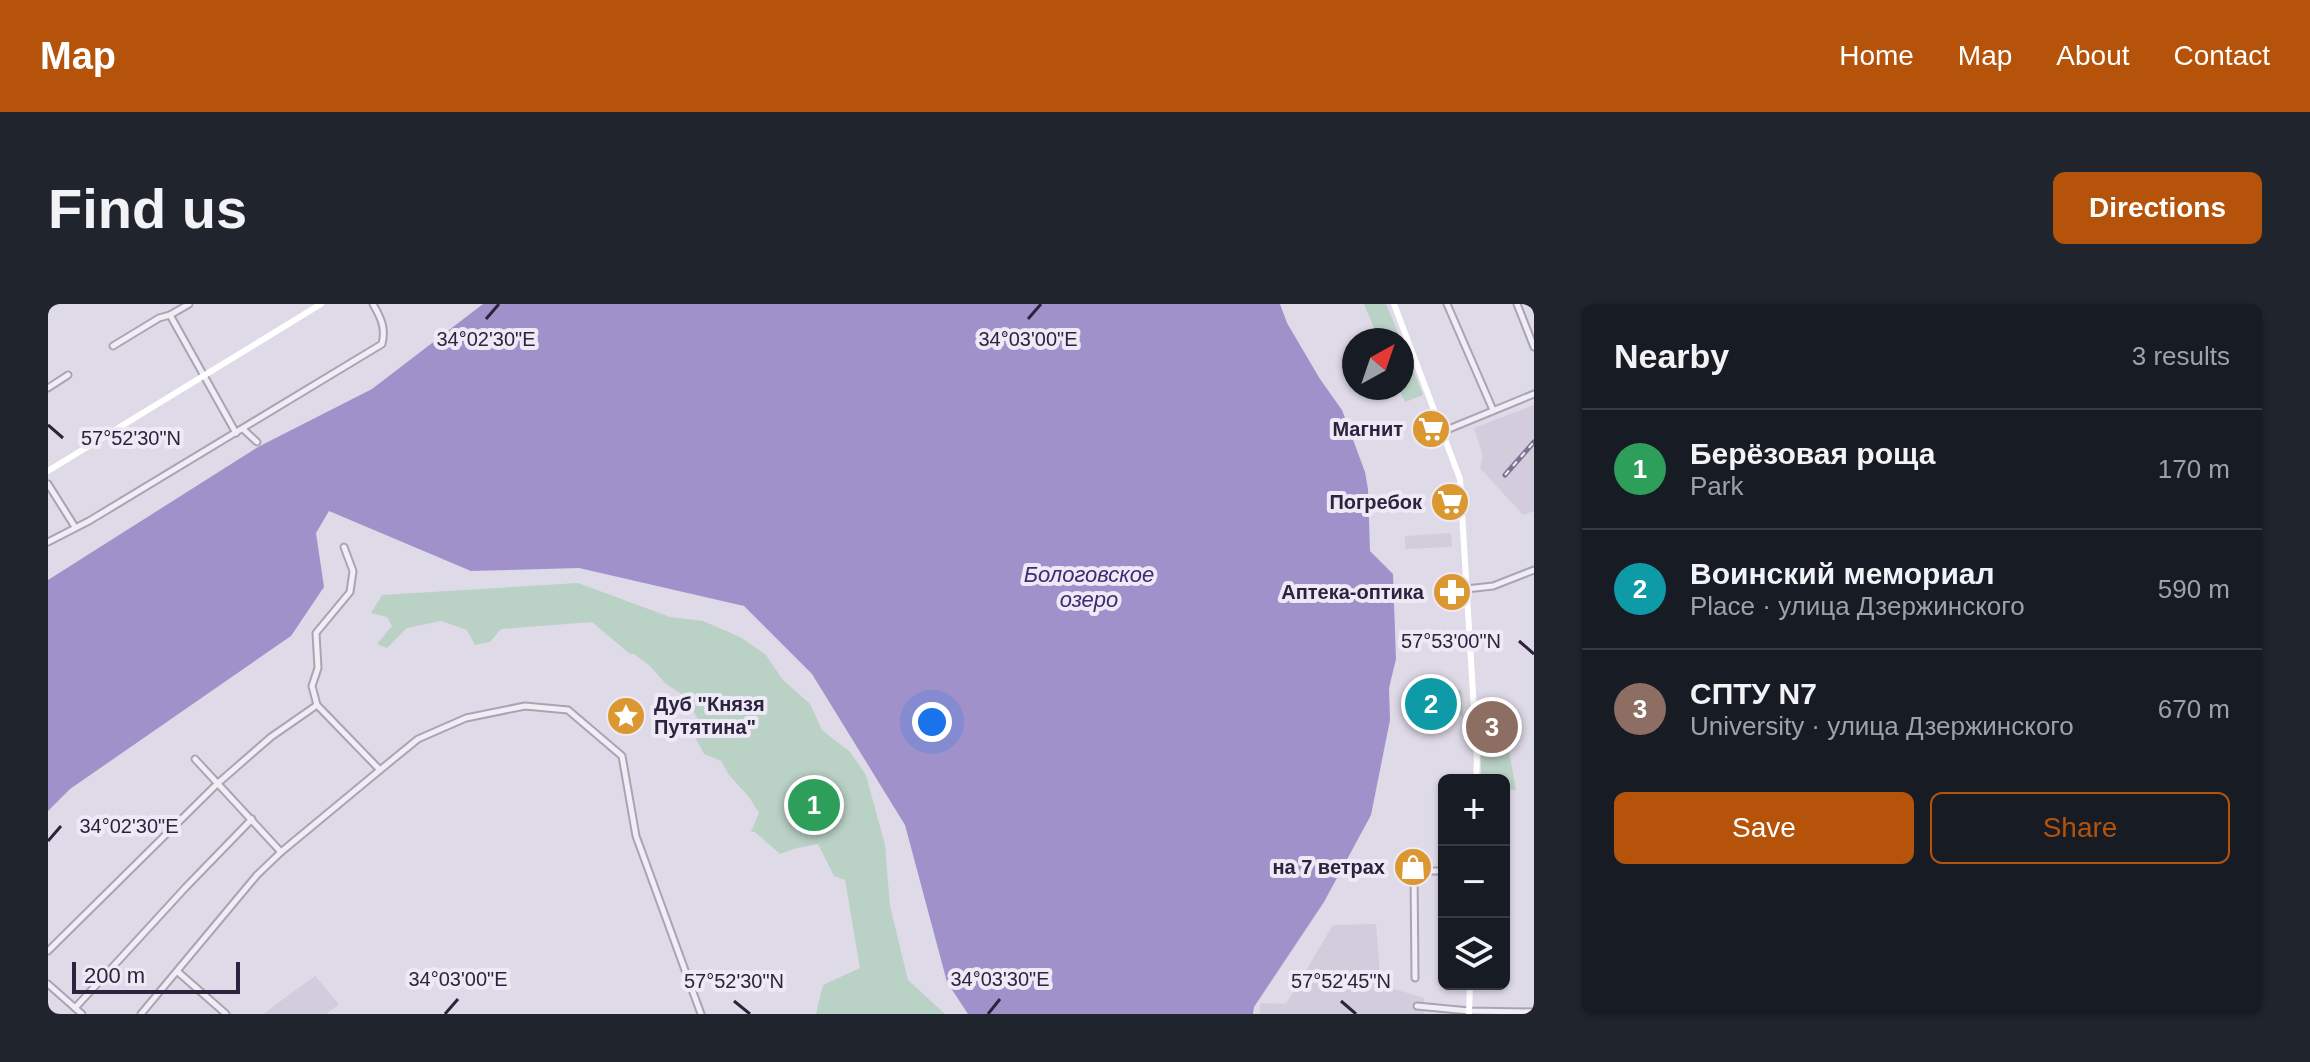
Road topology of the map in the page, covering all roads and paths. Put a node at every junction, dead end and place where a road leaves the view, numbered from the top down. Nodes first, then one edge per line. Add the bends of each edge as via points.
1 (189, 304) edge
2 (321, 304) edge
3 (373, 304) edge
4 (1394, 304) edge
5 (1447, 304) edge
6 (1517, 304) edge
7 (170, 315) junction
8 (113, 346) dead end
9 (1534, 347) edge
10 (68, 375) dead end
11 (205, 376) junction
12 (48, 388) edge
13 (1534, 394) edge
14 (1493, 410) junction
15 (240, 431) junction
16 (1444, 431) junction
17 (257, 442) dead end
18 (48, 471) edge
19 (48, 484) edge
20 (75, 527) junction
21 (48, 542) edge
22 (344, 547) dead end
23 (1534, 570) edge
24 (1466, 589) junction
25 (317, 705) junction
26 (195, 759) dead end
27 (380, 770) junction
28 (1476, 774) edge
29 (217, 784) junction
30 (252, 819) junction
31 (281, 852) junction
32 (1438, 871) edge
33 (48, 951) edge
34 (178, 972) junction
35 (1415, 978) dead end
36 (48, 984) edge
37 (1470, 990) edge
38 (1417, 1006) dead end
39 (75, 1008) junction
40 (1534, 1012) edge
41 (1469, 1013) edge
42 (1526, 1013) edge
43 (82, 1014) edge
44 (141, 1014) edge
45 (226, 1014) edge
46 (701, 1014) edge

1 - 7 street
2 - 11 main road
3 - 15 street via 385,333 382,344
4 - 16 main road
5 - 14 street
6 - 9 street
7 - 8 street
7 - 11 street
10 - 12 street
11 - 15 street
11 - 18 main road
13 - 14 street
14 - 16 street
15 - 17 street
15 - 20 street
16 - 24 main road via 1460,479
19 - 20 street
20 - 21 street
22 - 25 street via 353,571 350,592 316,633 318,668 312,686
23 - 24 street via 1493,586
24 - 28 main road
25 - 27 street
25 - 29 street
26 - 29 street
27 - 31 street
27 - 46 street via 418,739 466,718 525,706 568,710 622,756 636,836
29 - 30 street
29 - 33 street
30 - 31 street
30 - 39 street
31 - 34 street
32 - 35 street via 1414,871
34 - 44 street
34 - 45 street
36 - 39 street
37 - 41 main road
38 - 41 street
39 - 43 street
40 - 42 street
41 - 42 street

